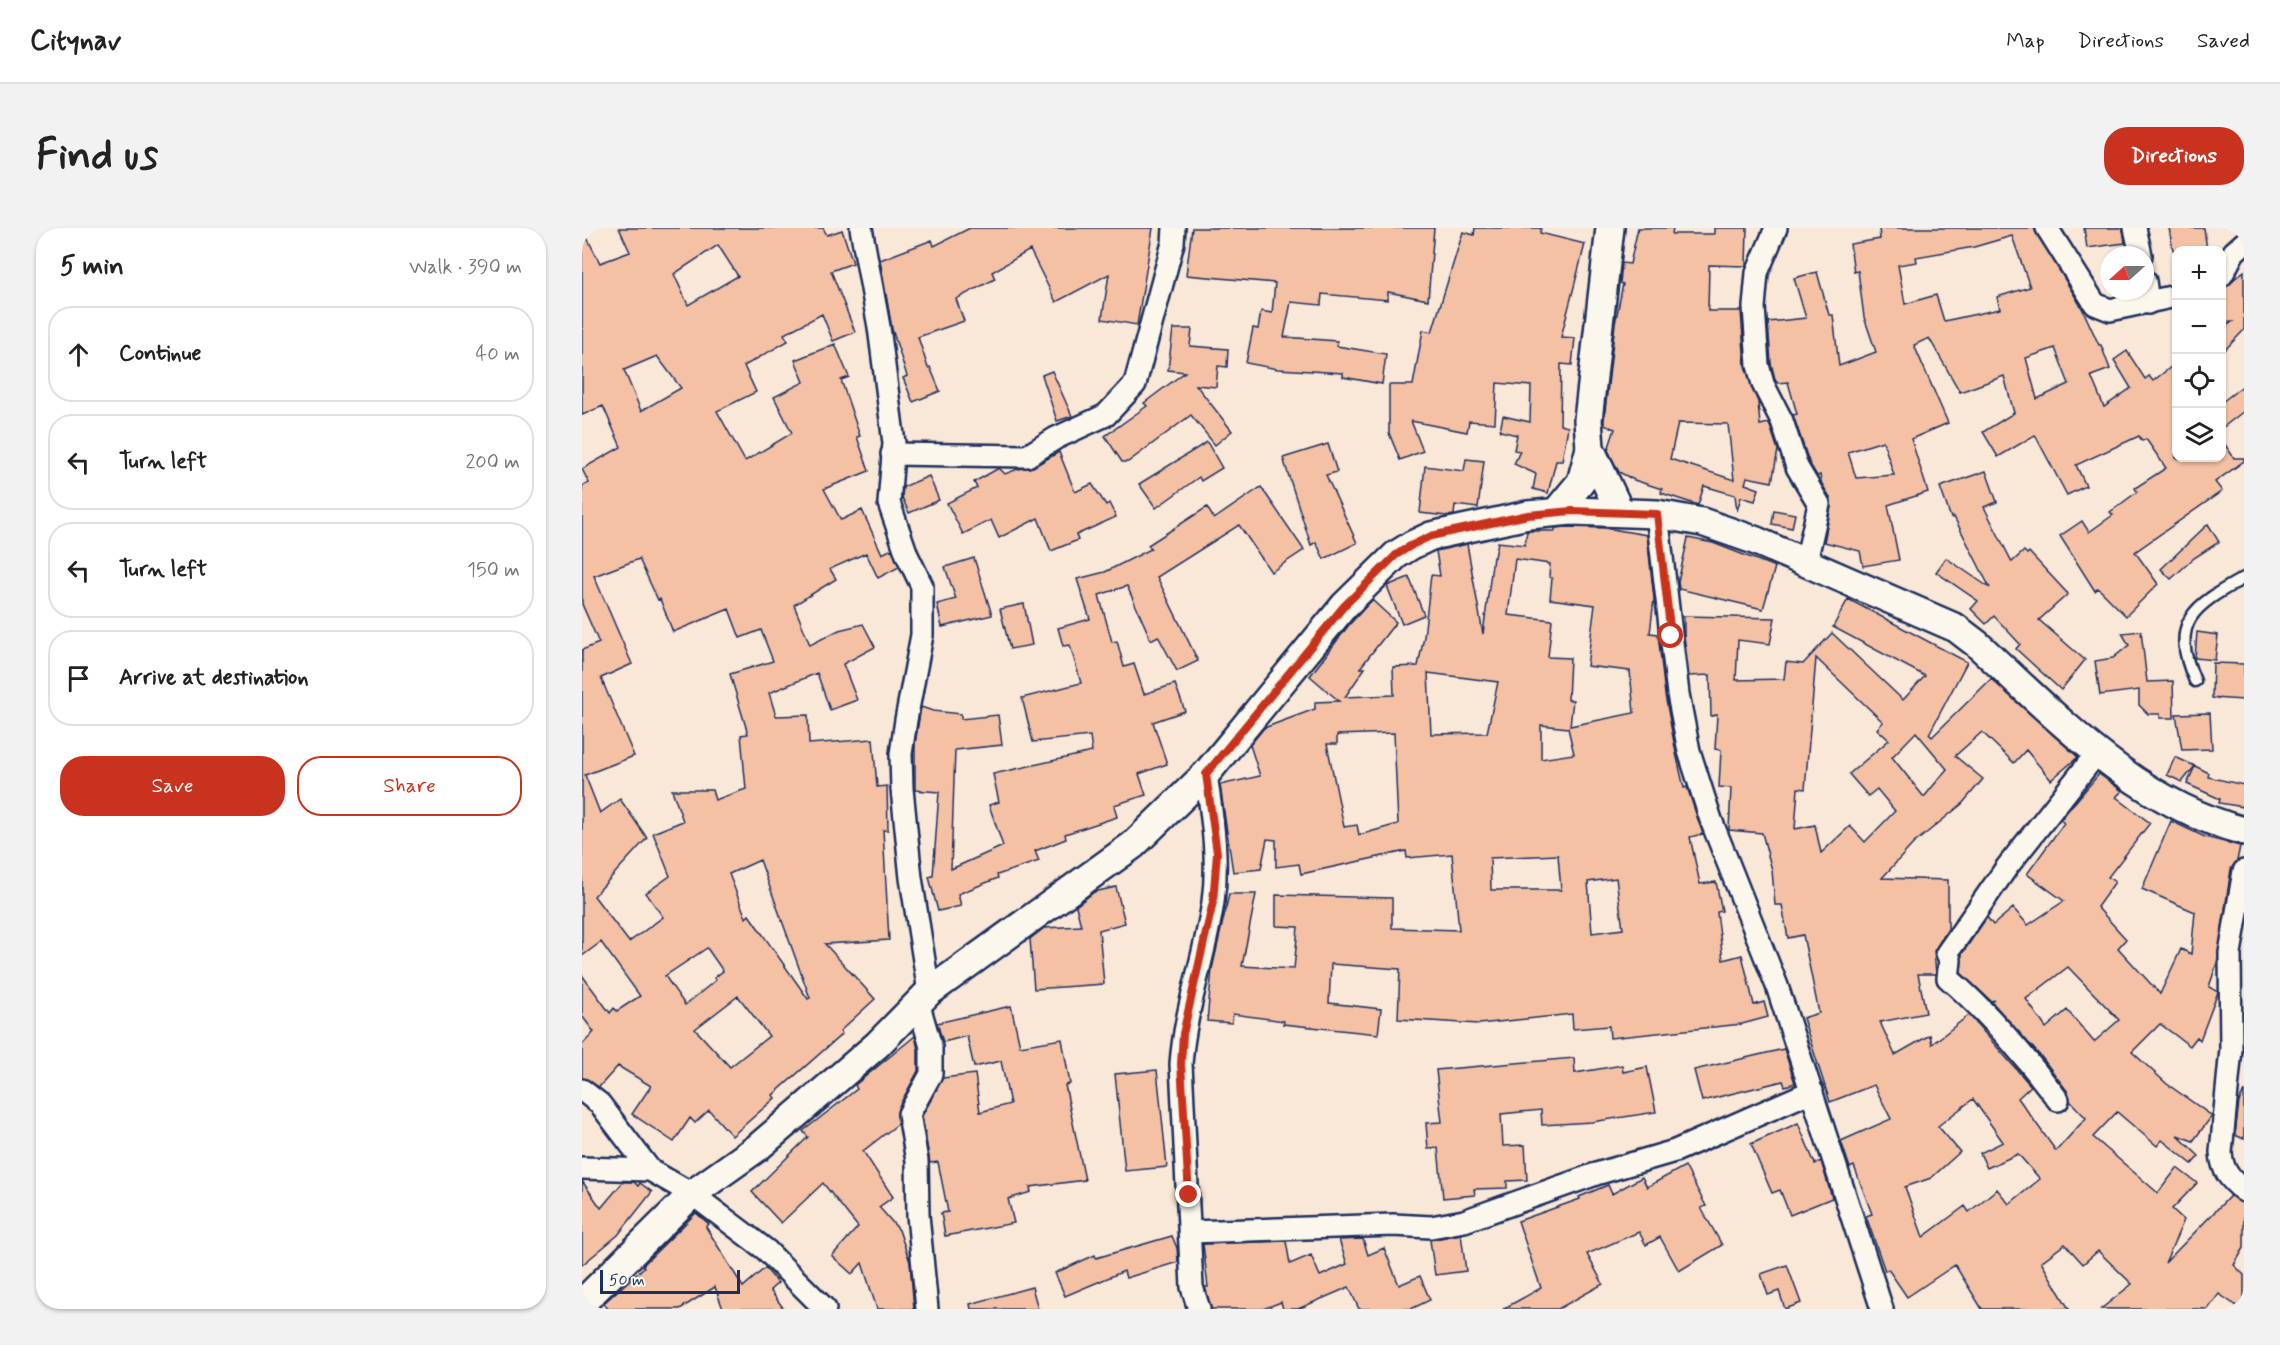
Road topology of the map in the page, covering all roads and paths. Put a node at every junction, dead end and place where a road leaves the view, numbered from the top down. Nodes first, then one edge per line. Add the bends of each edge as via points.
1 (861, 228) edge
2 (1174, 228) edge
3 (1610, 228) edge
4 (1776, 228) edge
5 (2047, 228) edge
6 (2135, 228) edge
7 (2244, 243) edge
8 (2139, 246) edge
9 (2226, 267) edge
10 (2172, 297) edge
11 (2148, 300) edge
12 (2148, 303) junction
13 (1590, 448) junction
14 (892, 454) junction
15 (1557, 512) junction
16 (1620, 512) junction
17 (1657, 514) junction
18 (1806, 562) junction
19 (2244, 578) edge
20 (2195, 681) dead end
21 (2097, 753) junction
22 (1206, 774) junction
23 (2244, 831) edge
24 (2244, 871) edge
25 (923, 997) junction
26 (582, 1090) edge
27 (1812, 1091) junction
28 (2058, 1100) dead end
29 (582, 1168) edge
30 (650, 1170) junction
31 (2244, 1191) edge
32 (692, 1194) junction
33 (1190, 1232) junction
34 (582, 1303) edge
35 (825, 1309) edge
36 (927, 1309) edge
37 (1198, 1309) edge
38 (1882, 1309) edge

1 - 14 street via 879,327 894,443
2 - 14 street via 1135,384 1106,415 1027,456
3 - 13 street via 1588,420
4 - 18 street via 1757,273 1754,307 1758,365 1797,467 1819,504
5 - 12 street via 2095,304 2110,310
6 - 8 street
7 - 9 street
10 - 12 street
11 - 12 street
13 - 15 street via 1581,482
13 - 16 street
14 - 25 street via 889,503 922,586 922,635 901,754
15 - 16 street
15 - 22 street via 1486,522 1431,536 1396,555 1344,606
16 - 17 street
17 - 18 street via 1702,522
17 - 27 street via 1678,694 1689,751
18 - 21 street via 1956,628
19 - 20 lane via 2196,610 2185,630 2182,644
21 - 23 street via 2185,810
21 - 28 street via 2007,867 1947,953 1948,978 1968,994 2020,1051
22 - 25 street via 1133,845
22 - 33 street via 1217,853 1213,902 1183,1034 1181,1064
24 - 31 street via 2230,953 2231,1049 2221,1152 2222,1165 2229,1177
25 - 32 street via 877,1045 757,1148
25 - 36 street via 931,1044 931,1074 909,1114 917,1161
26 - 30 street via 600,1104
27 - 33 street via 1676,1151 1596,1174 1464,1221 1431,1227
27 - 38 street
29 - 30 street
30 - 32 street
32 - 34 street
32 - 35 street via 766,1250
33 - 37 street via 1192,1287

